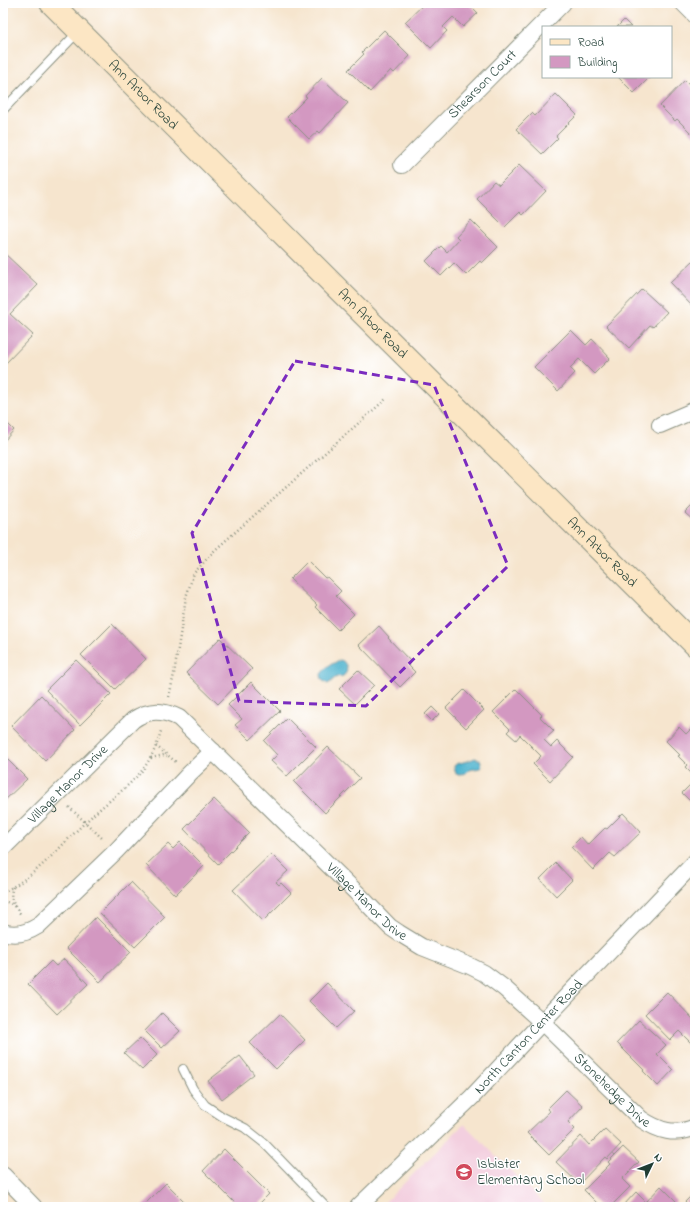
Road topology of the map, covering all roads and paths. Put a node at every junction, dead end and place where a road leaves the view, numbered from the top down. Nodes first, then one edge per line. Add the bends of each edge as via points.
1 (51, 3) edge
2 (563, 3) edge
3 (683, 3) edge
4 (695, 15) edge
5 (79, 31) junction
6 (3, 110) edge
7 (402, 165) dead end
8 (387, 398) dead end
9 (695, 410) edge
10 (660, 425) dead end
11 (695, 645) edge
12 (168, 699) dead end
13 (162, 725) dead end
14 (156, 746) junction
15 (213, 751) junction
16 (170, 756) junction
17 (150, 758) junction
18 (180, 765) dead end
19 (66, 804) dead end
20 (85, 823) junction
21 (105, 841) dead end
22 (3, 848) edge
23 (695, 862) edge
24 (13, 887) junction
25 (3, 892) edge
26 (3, 901) edge
27 (3, 932) edge
28 (542, 1022) junction
29 (183, 1069) dead end
30 (695, 1127) edge
31 (3, 1176) edge
32 (34, 1207) edge
33 (326, 1207) edge
34 (358, 1207) edge

1 - 5 main road, Ann Arbor Road
2 - 7 street, Shearson Court
3 - 4 street
5 - 6 lane
5 - 11 main road, Ann Arbor Road
8 - 12 path via 215,550 194,573 186,597
9 - 10 street
13 - 14 path
14 - 16 path
14 - 17 path
15 - 22 street, Village Manor Drive via 172,714 147,712 128,726
15 - 27 street via 116,851 38,926 17,934
15 - 28 street, Village Manor Drive via 390,927 422,947 484,973
16 - 17 path
16 - 18 path
17 - 20 path via 141,772
19 - 20 path
20 - 21 path
20 - 24 path via 36,871
23 - 28 street, North Canton Center Road
24 - 25 path
24 - 26 path via 11,900 16,908
28 - 30 street, Stonehedge Drive via 641,1120 667,1131 677,1132
28 - 34 street, North Canton Center Road via 472,1097
29 - 33 lane via 205,1105 245,1128 264,1143
31 - 32 street

